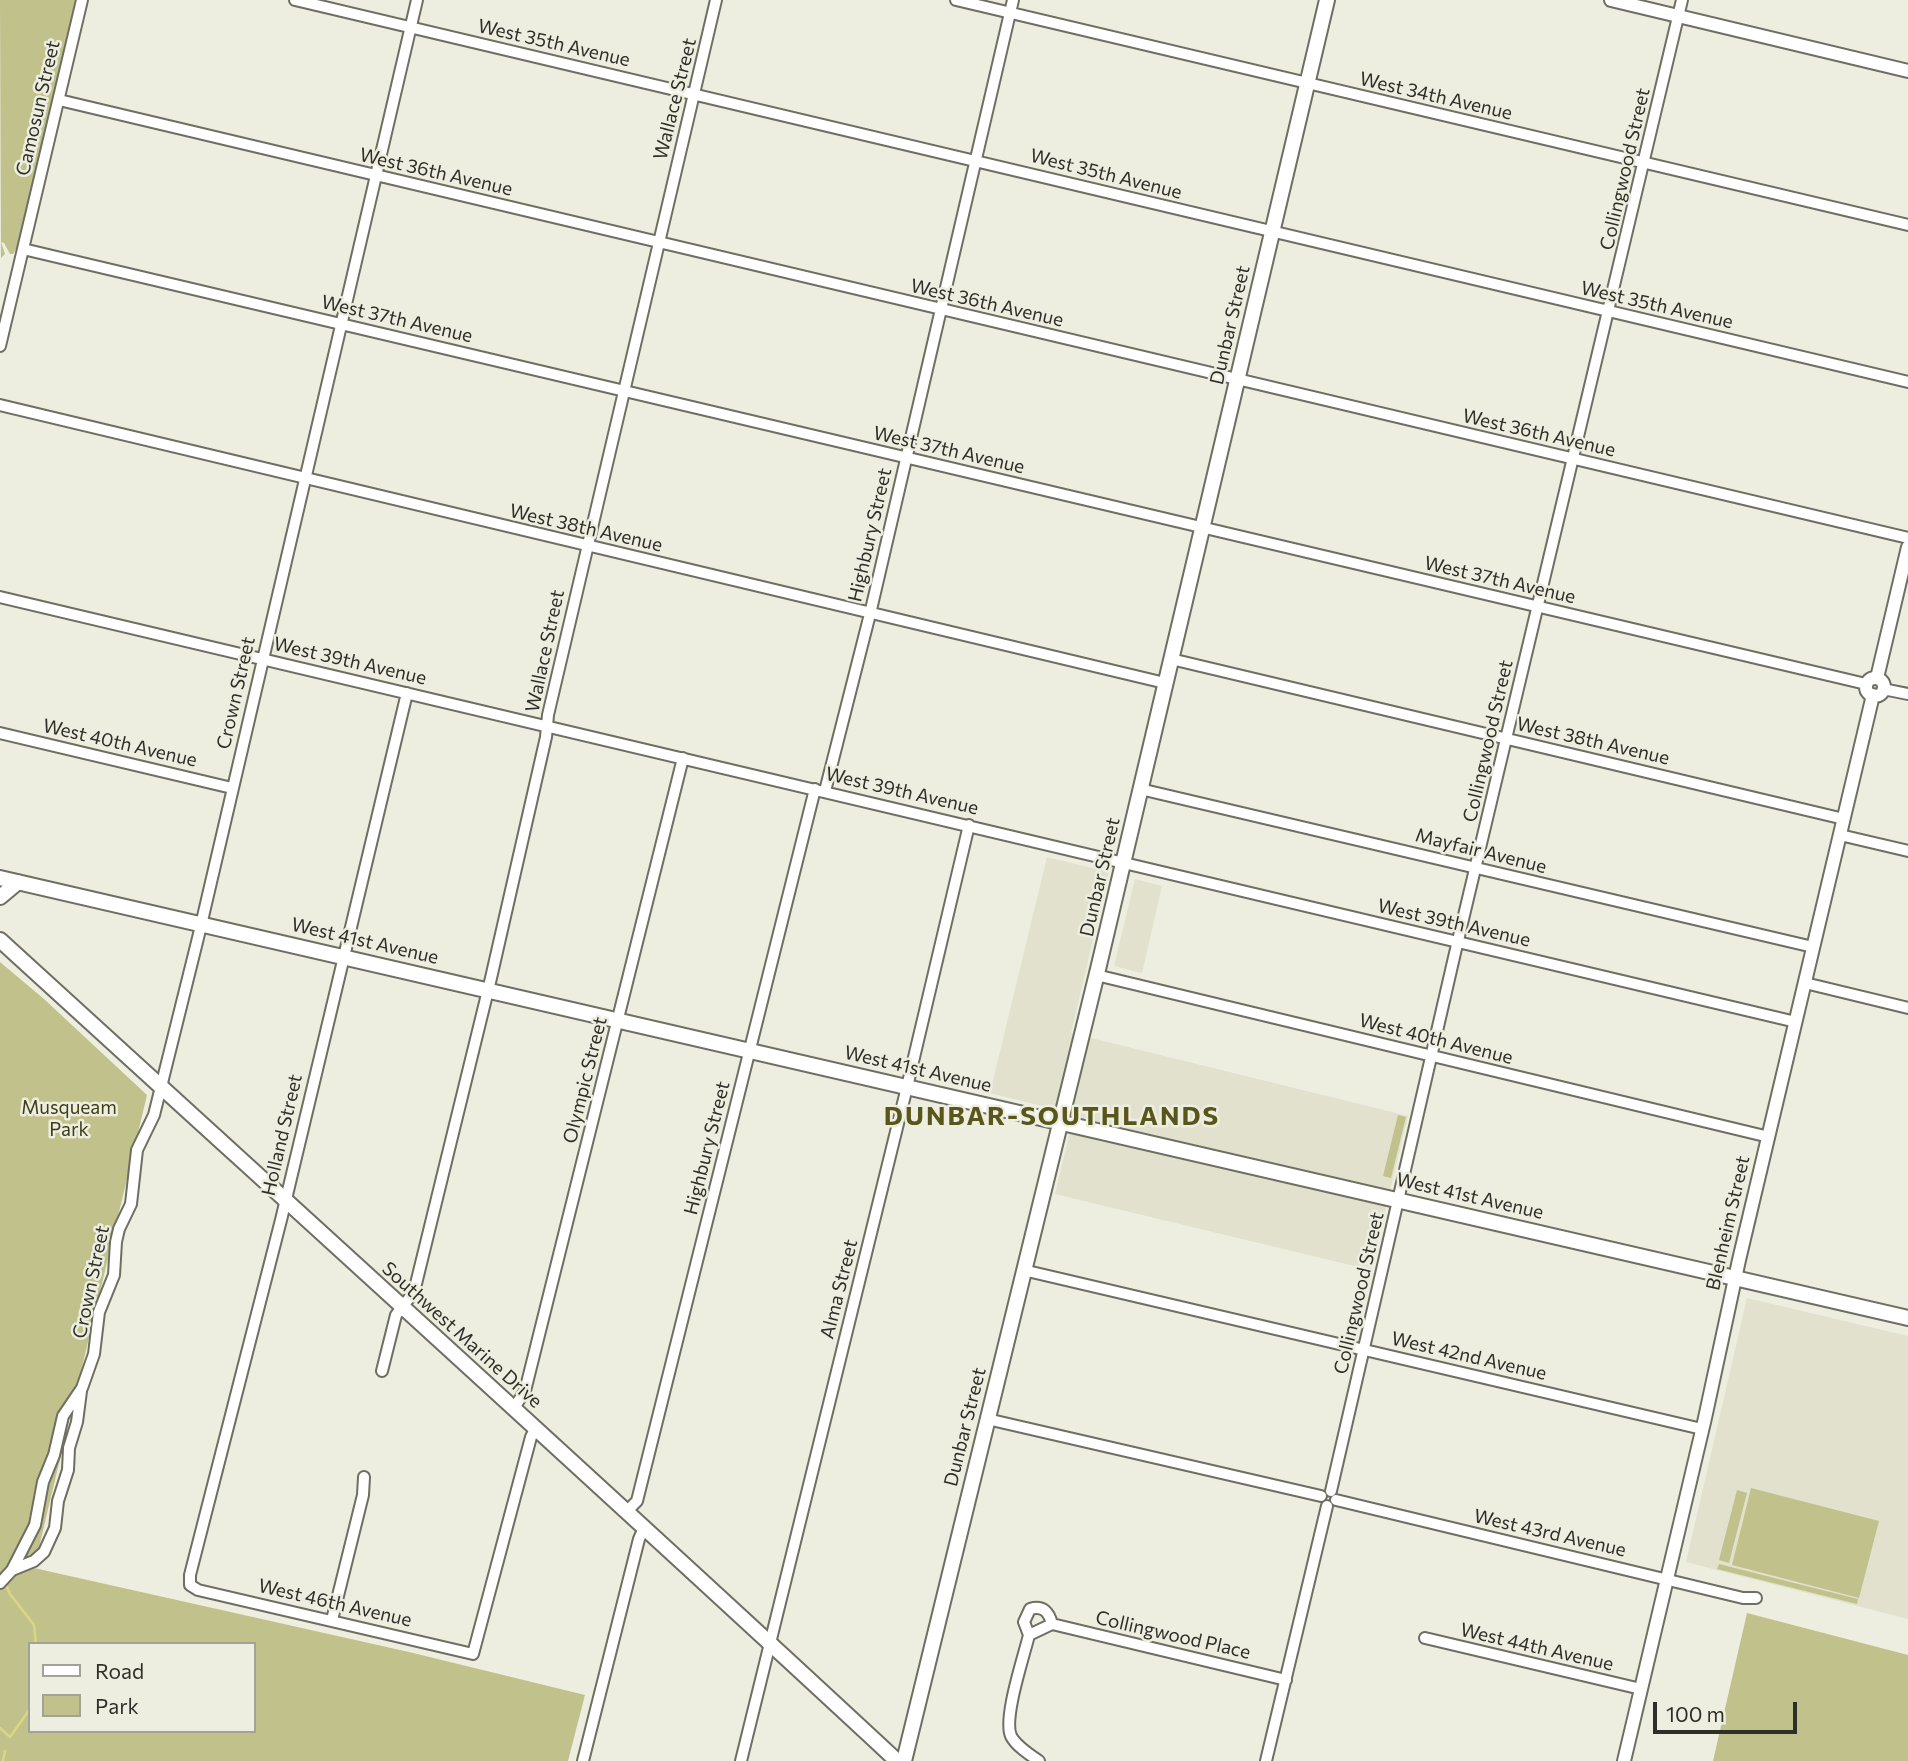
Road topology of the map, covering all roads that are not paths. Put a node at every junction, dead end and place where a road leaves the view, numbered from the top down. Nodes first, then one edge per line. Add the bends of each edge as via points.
1 (82, 0) edge
2 (295, 0) edge
3 (417, 0) edge
4 (716, 0) edge
5 (957, 0) edge
6 (1013, 0) edge
7 (1327, 0) edge
8 (1611, 0) edge
9 (1682, 0) edge
10 (1010, 13) junction
11 (1678, 16) junction
12 (410, 28) junction
13 (1908, 71) edge
14 (1307, 83) junction
15 (694, 94) junction
16 (59, 100) junction
17 (975, 161) junction
18 (1643, 163) junction
19 (376, 176) junction
20 (1908, 225) edge
21 (1272, 233) junction
22 (658, 242) junction
23 (23, 249) junction
24 (940, 310) junction
25 (1609, 312) junction
26 (341, 324) junction
27 (0, 346) edge
28 (1237, 380) junction
29 (1908, 382) edge
30 (624, 390) junction
31 (0, 405) edge
32 (906, 458) junction
33 (1573, 459) junction
34 (304, 478) junction
35 (1202, 528) junction
36 (1908, 538) edge
37 (587, 546) junction
38 (1908, 547) edge
39 (0, 597) edge
40 (1537, 607) junction
41 (870, 614) junction
42 (263, 658) junction
43 (1171, 659) junction
44 (1165, 683) junction
45 (1875, 687) junction
46 (407, 693) junction
47 (1908, 694) edge
48 (547, 726) junction
49 (0, 733) edge
50 (1507, 738) junction
51 (683, 758) junction
52 (232, 788) junction
53 (1140, 789) junction
54 (820, 790) junction
55 (1844, 819) junction
56 (969, 825) junction
57 (1840, 835) junction
58 (1908, 851) edge
59 (1123, 862) junction
60 (1477, 868) junction
61 (0, 877) edge
62 (18, 881) junction
63 (0, 897) edge
64 (201, 923) junction
65 (0, 940) edge
66 (1458, 942) junction
67 (1813, 947) junction
68 (343, 956) junction
69 (1097, 975) junction
70 (1805, 983) junction
71 (488, 990) junction
72 (1908, 1008) edge
73 (618, 1020) junction
74 (1796, 1022) junction
75 (750, 1050) junction
76 (1431, 1056) junction
77 (161, 1086) junction
78 (907, 1087) junction
79 (1060, 1122) junction
80 (1769, 1137) junction
81 (1399, 1199) junction
82 (285, 1202) junction
83 (1023, 1270) junction
84 (1734, 1279) junction
85 (402, 1306) junction
86 (1908, 1318) edge
87 (1364, 1350) junction
88 (382, 1371) dead end
89 (82, 1388) junction
90 (514, 1408) junction
91 (986, 1419) junction
92 (536, 1428) junction
93 (1702, 1429) junction
94 (364, 1477) dead end
95 (1329, 1498) junction
96 (627, 1511) junction
97 (645, 1528) junction
98 (12, 1570) junction
99 (1667, 1579) junction
100 (0, 1583) edge
101 (190, 1585) joint
102 (1756, 1598) dead end
103 (332, 1620) junction
104 (1052, 1624) junction
105 (1029, 1634) junction
106 (1425, 1638) dead end
107 (769, 1644) junction
108 (1286, 1680) junction
109 (1642, 1689) junction
110 (583, 1761) edge
111 (741, 1761) edge
112 (897, 1761) edge
113 (904, 1761) edge
114 (1039, 1761) edge
115 (1266, 1761) edge
116 (1624, 1761) edge

1 - 16 street, Camosun Street
2 - 12 street, West 35th Avenue
3 - 12 street, Crown Street
4 - 15 street, Wallace Street
5 - 10 street, West 34th Avenue
6 - 10 street, Highbury Street
7 - 14 main road, Dunbar Street
8 - 11 street
9 - 11 street, Collingwood Street
10 - 14 street, West 34th Avenue
10 - 17 street, Highbury Street
11 - 13 street
11 - 18 street, Collingwood Street
12 - 15 street, West 35th Avenue
12 - 19 street, Crown Street
14 - 18 street, West 34th Avenue
14 - 21 main road, Dunbar Street
15 - 17 street, West 35th Avenue
15 - 22 street, Wallace Street
16 - 19 street, West 36th Avenue
16 - 23 street, Camosun Street
17 - 21 street, West 35th Avenue
17 - 24 street, Highbury Street
18 - 20 street, West 34th Avenue
18 - 25 street, Collingwood Street
19 - 22 street, West 36th Avenue
19 - 26 street, Crown Street
21 - 25 street, West 35th Avenue
21 - 28 main road, Dunbar Street
22 - 24 street, West 36th Avenue
22 - 30 street, Wallace Street
23 - 26 street, West 37th Avenue
23 - 27 street, Camosun Street
24 - 28 street, West 36th Avenue
24 - 32 street, Highbury Street
25 - 29 street, West 35th Avenue
25 - 33 street, Collingwood Street
26 - 30 street, West 37th Avenue
26 - 34 street, Crown Street
28 - 33 street, West 36th Avenue
28 - 35 main road, Dunbar Street
30 - 32 street, West 37th Avenue
30 - 37 street, Wallace Street
31 - 34 street, West 38th Avenue
32 - 35 street, West 37th Avenue
32 - 41 street, Highbury Street
33 - 36 street, West 36th Avenue
33 - 40 street, Collingwood Street
34 - 37 street, West 38th Avenue
34 - 42 street, Crown Street
35 - 40 street, West 37th Avenue
35 - 43 main road, Dunbar Street
37 - 41 street, West 38th Avenue
37 - 48 street, Wallace Street
38 - 45 street, Blenheim Street
39 - 42 street, West 39th Avenue
40 - 45 street, West 37th Avenue
40 - 50 street, Collingwood Street
41 - 44 street, West 38th Avenue
41 - 54 street, Highbury Street
42 - 46 street, West 39th Avenue
42 - 52 street, Crown Street
43 - 44 main road, Dunbar Street
43 - 50 street, West 38th Avenue
44 - 53 main road, Dunbar Street
45 - 47 street, West 37th Avenue
45 - 55 street, Blenheim Street
46 - 48 street, West 39th Avenue
46 - 68 street, Holland Street
48 - 51 street, West 39th Avenue
48 - 71 street, Wallace Street
49 - 52 street, West 40th Avenue
50 - 55 street, West 38th Avenue
50 - 60 street, Collingwood Street
51 - 54 street, West 39th Avenue
51 - 73 street, Olympic Street
52 - 64 street, Crown Street
53 - 59 main road, Dunbar Street
53 - 60 street, Mayfair Avenue
54 - 56 street, West 39th Avenue
54 - 75 street, Highbury Street
55 - 57 street, Blenheim Street
56 - 59 street, West 39th Avenue
56 - 78 street, Alma Street
57 - 58 street
57 - 67 street, Blenheim Street
59 - 66 street, West 39th Avenue
59 - 69 main road, Dunbar Street
60 - 66 street, Collingwood Street
60 - 67 street, Mayfair Avenue
61 - 62 main road, West 41st Avenue
62 - 63 main road
62 - 64 main road, West 41st Avenue
64 - 68 main road, West 41st Avenue
64 - 77 street, Crown Street
65 - 77 main road, Southwest Marine Drive
66 - 74 street, West 39th Avenue
66 - 76 street, Collingwood Street
67 - 70 street, Blenheim Street
68 - 71 main road, West 41st Avenue
68 - 82 street, Holland Street
69 - 76 street, West 40th Avenue
69 - 79 main road, Dunbar Street
70 - 72 street
70 - 74 street, Blenheim Street
71 - 73 main road, West 41st Avenue
71 - 85 street, Wallace Street via 414,1292
73 - 75 main road, West 41st Avenue
73 - 90 street, Olympic Street via 525,1391
74 - 80 street, Blenheim Street
75 - 78 main road, West 41st Avenue
75 - 96 street, Highbury Street via 637,1501
76 - 80 street, West 40th Avenue
76 - 81 street, Collingwood Street
77 - 82 main road, Southwest Marine Drive
77 - 89 street, Crown Street via 138,1150 131,1204 118,1229 114,1275 99,1312 94,1354
78 - 79 main road, West 41st Avenue
78 - 107 street, Alma Street
79 - 81 main road, West 41st Avenue
79 - 83 main road, Dunbar Street
80 - 84 street, Blenheim Street
81 - 84 main road, West 41st Avenue
81 - 87 street, Collingwood Street
82 - 85 main road, Southwest Marine Drive
82 - 101 street, Holland Street
83 - 87 street, West 42nd Avenue
83 - 91 main road, Dunbar Street
84 - 86 main road, West 41st Avenue
84 - 93 street, Blenheim Street
85 - 88 street, Wallace Street
85 - 90 main road, Southwest Marine Drive
87 - 93 street, West 42nd Avenue
87 - 95 street, Collingwood Street
89 - 98 street, Crown Street via 63,1416 34,1525
89 - 98 street, Crown Street via 55,1528 44,1552
90 - 92 main road, Southwest Marine Drive
91 - 95 street, West 43rd Avenue
91 - 113 main road, Dunbar Street
92 - 96 main road, Southwest Marine Drive
92 - 103 street, West 46th Avenue via 473,1654
93 - 99 street, Blenheim Street
94 - 103 street
95 - 99 street, West 43rd Avenue
95 - 108 street, Collingwood Street
96 - 97 main road, Southwest Marine Drive
97 - 107 main road, Southwest Marine Drive
97 - 110 street
98 - 100 street, Crown Street
99 - 102 street, West 43rd Avenue
99 - 109 street, Blenheim Street
101 - 103 street, West 46th Avenue
104 - 105 street
104 - 105 street, Collingwood Place via 1044,1609 1030,1609 1024,1622
104 - 108 street, Collingwood Place
105 - 114 street, Collingwood Place via 1008,1719 1011,1737
106 - 109 street, West 44th Avenue
107 - 111 street, Alma Street
107 - 112 main road, Southwest Marine Drive
108 - 115 street, Collingwood Street
109 - 116 street, Blenheim Street

